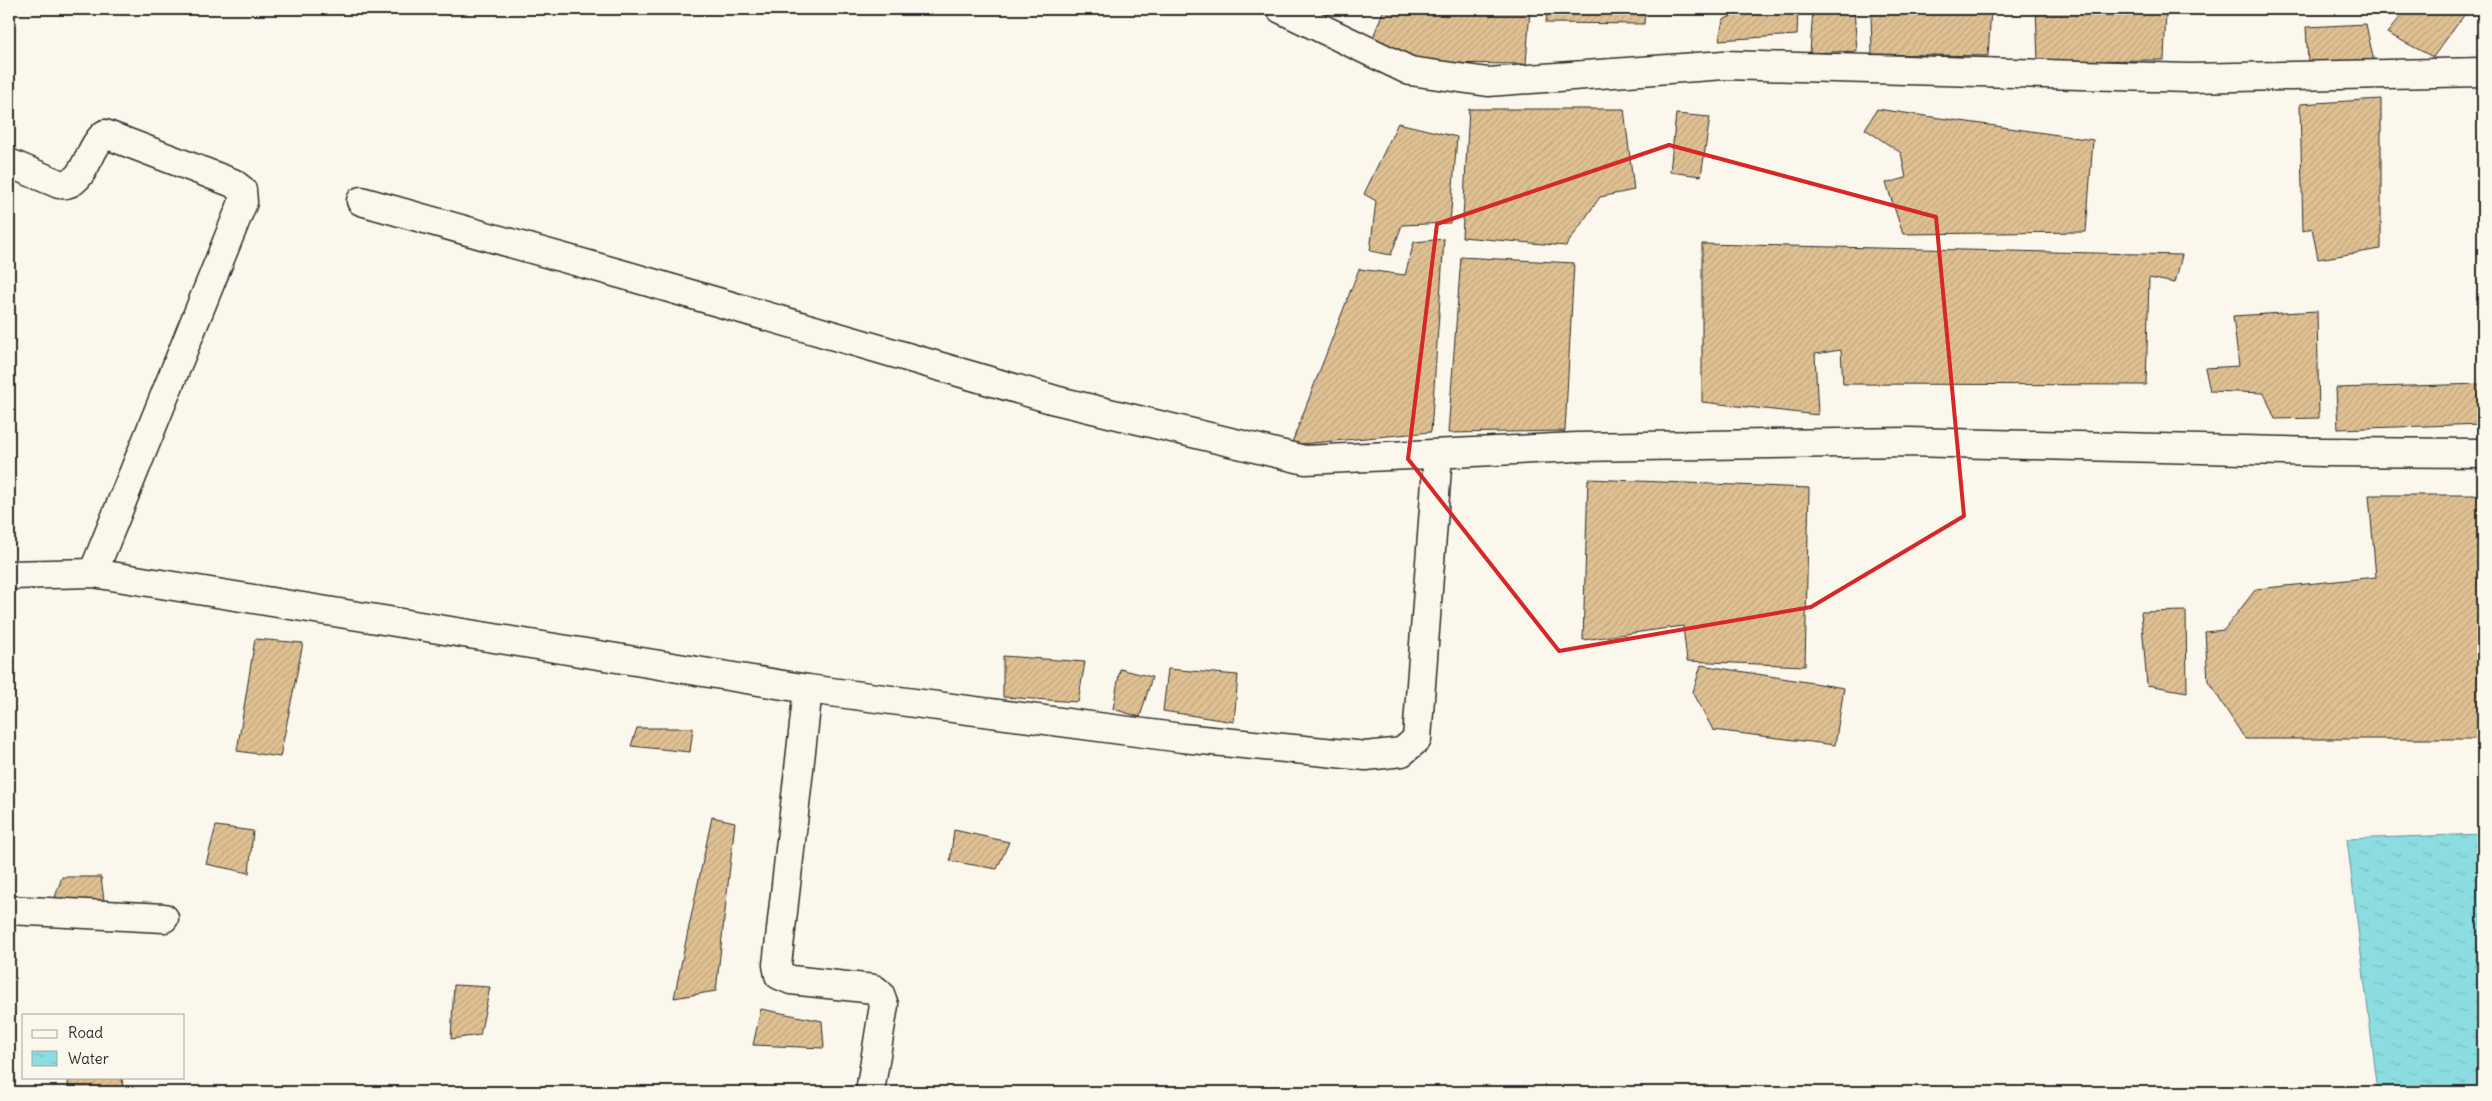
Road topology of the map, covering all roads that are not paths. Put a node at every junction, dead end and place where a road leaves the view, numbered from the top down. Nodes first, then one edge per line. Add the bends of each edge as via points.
1 (1281, 9) edge
2 (1309, 15) edge
3 (2483, 72) edge
4 (9, 163) edge
5 (361, 201) dead end
6 (2483, 453) edge
7 (1438, 454) junction
8 (93, 573) junction
9 (9, 575) edge
10 (808, 689) junction
11 (9, 910) edge
12 (164, 918) dead end
13 (870, 1092) edge

1 - 2 street
2 - 3 street via 1410,71 1488,82 1724,65 2190,78
4 - 8 street via 68,186 76,181 98,139 104,134 233,183 242,190 243,202
5 - 7 street via 1055,400 1305,460
6 - 7 street via 1908,442 1576,447
7 - 10 street via 1417,739 1402,752 1366,756 1182,738
8 - 9 street
8 - 10 street
10 - 13 street via 777,964 779,976 791,980 874,989 880,994 884,1005
11 - 12 street

